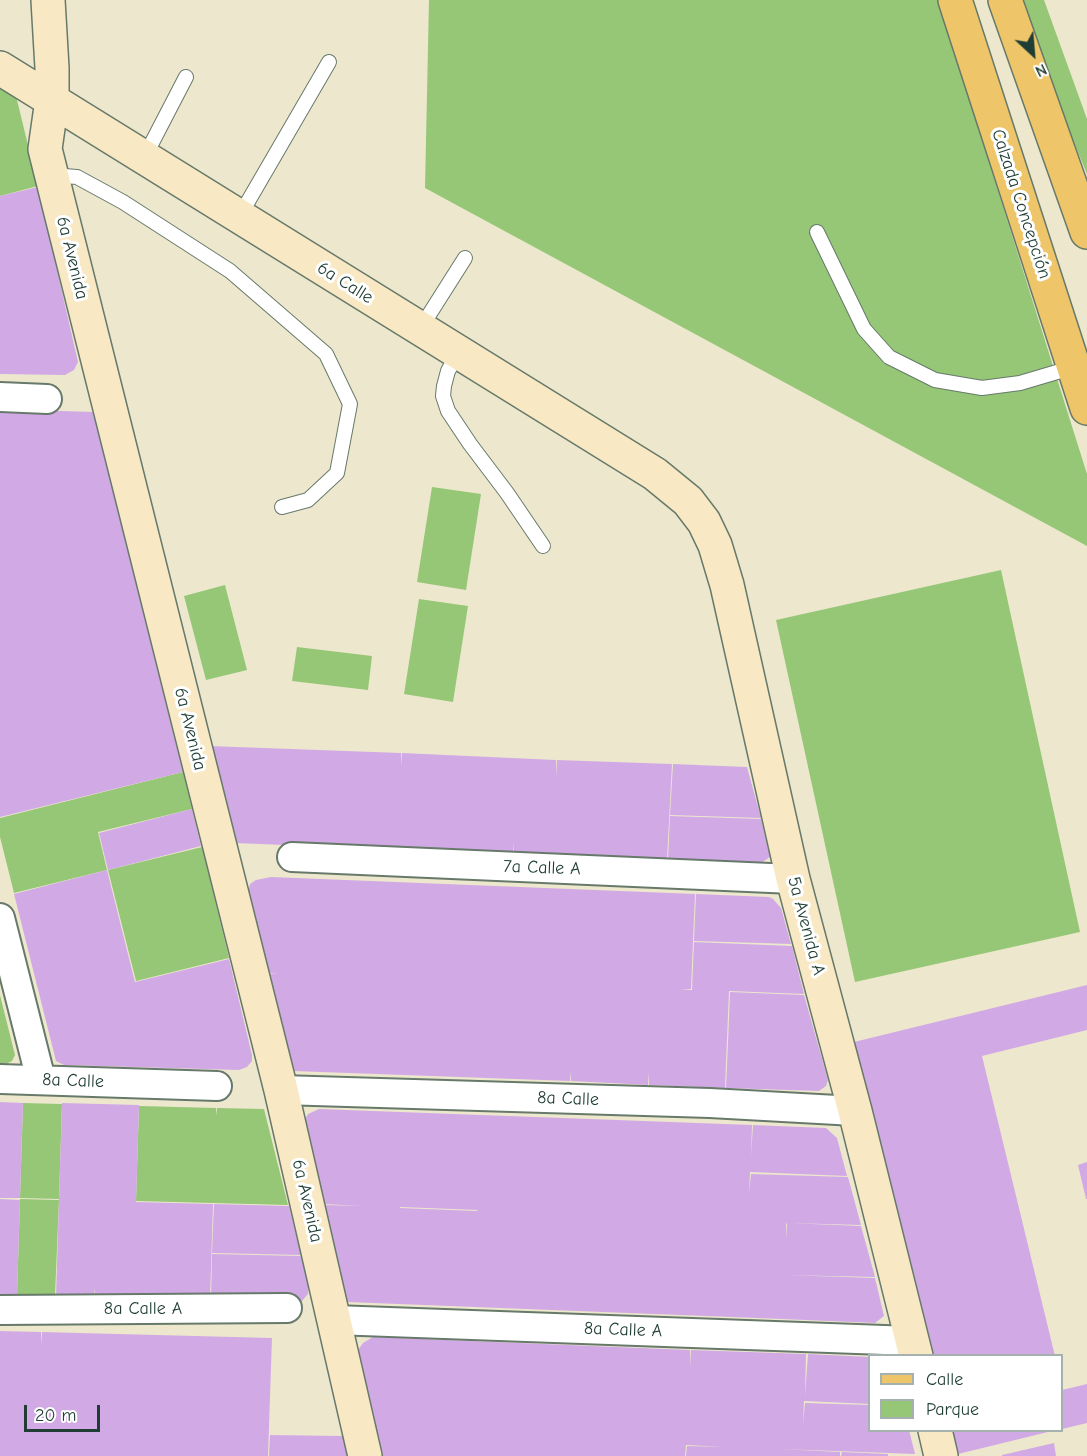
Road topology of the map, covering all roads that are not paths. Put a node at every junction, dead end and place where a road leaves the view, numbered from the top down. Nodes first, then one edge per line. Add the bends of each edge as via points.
1 (48, 0) edge
2 (954, 0) edge
3 (1005, 0) edge
4 (328, 62) dead end
5 (0, 68) edge
6 (186, 77) dead end
7 (52, 100) junction
8 (144, 158) junction
9 (51, 176) junction
10 (239, 217) junction
11 (1086, 229) edge
12 (817, 232) dead end
13 (465, 258) dead end
14 (420, 329) junction
15 (458, 353) junction
16 (1074, 367) junction
17 (0, 397) edge
18 (47, 399) dead end
19 (1087, 408) edge
20 (688, 501) joint
21 (282, 507) dead end
22 (543, 546) dead end
23 (292, 857) dead end
24 (793, 879) junction
25 (0, 918) edge
26 (0, 1079) edge
27 (41, 1080) junction
28 (217, 1086) dead end
29 (281, 1090) junction
30 (855, 1112) junction
31 (287, 1308) dead end
32 (0, 1310) edge
33 (334, 1320) junction
34 (914, 1348) edge
35 (935, 1432) edge
36 (365, 1456) edge
37 (941, 1456) edge

1 - 7 main road, 6a Avenida
2 - 16 main road, Calzada Concepción
3 - 11 main road
4 - 10 lane
5 - 7 main road, 6a Calle
6 - 8 lane
7 - 8 main road, 6a Calle
7 - 9 main road, 6a Avenida via 45,149
8 - 10 main road, 6a Calle
9 - 21 lane via 77,177 230,271 326,354 350,404 337,473 308,500
9 - 29 main road, 6a Avenida
10 - 14 main road, 6a Calle
12 - 16 lane via 864,329 889,357 935,380 982,388 1020,383
13 - 14 lane
14 - 15 main road, 6a Calle
15 - 20 main road, 6a Calle via 655,474
15 - 22 lane via 444,386 448,411
16 - 19 main road, Calzada Concepción
17 - 18 street
20 - 24 main road, 5a Avenida A via 710,533 727,585
23 - 24 street, 7a Calle A
24 - 30 main road, 5a Avenida A
25 - 27 street
26 - 27 street, 8a Calle
27 - 28 street, 8a Calle
29 - 30 street, 8a Calle via 710,1103
29 - 33 main road, 6a Avenida
30 - 34 main road, 5a Avenida A
31 - 32 street, 8a Calle A
33 - 34 street, 8a Calle A
33 - 36 main road, 6a Avenida
35 - 37 main road

